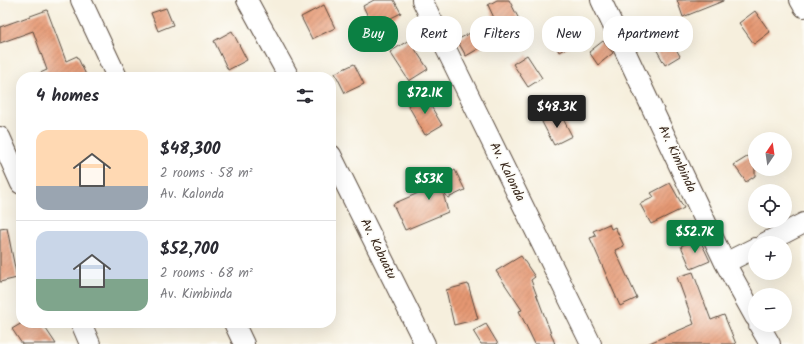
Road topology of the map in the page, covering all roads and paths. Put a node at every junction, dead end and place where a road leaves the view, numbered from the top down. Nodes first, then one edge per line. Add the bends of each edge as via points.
1 (81, 0) edge
2 (247, 0) edge
3 (422, 0) edge
4 (601, 0) edge
5 (800, 0) edge
6 (804, 7) edge
7 (116, 72) edge
8 (286, 72) edge
9 (0, 137) edge
10 (336, 165) edge
11 (16, 173) edge
12 (804, 223) edge
13 (779, 236) edge
14 (748, 252) edge
15 (726, 263) junction
16 (748, 304) edge
17 (83, 328) edge
18 (236, 328) edge
19 (763, 332) edge
20 (90, 344) edge
21 (244, 344) edge
22 (424, 344) edge
23 (591, 344) edge
24 (770, 344) edge

1 - 7 street
2 - 8 street
3 - 23 street, Av. Kalonda
4 - 15 street, Av. Kimbinda
5 - 6 street
9 - 11 street
10 - 22 street, Av. Kabuatu
12 - 13 street
14 - 15 street
15 - 16 street, Av. Kimbinda
17 - 20 street
18 - 21 street
19 - 24 street

